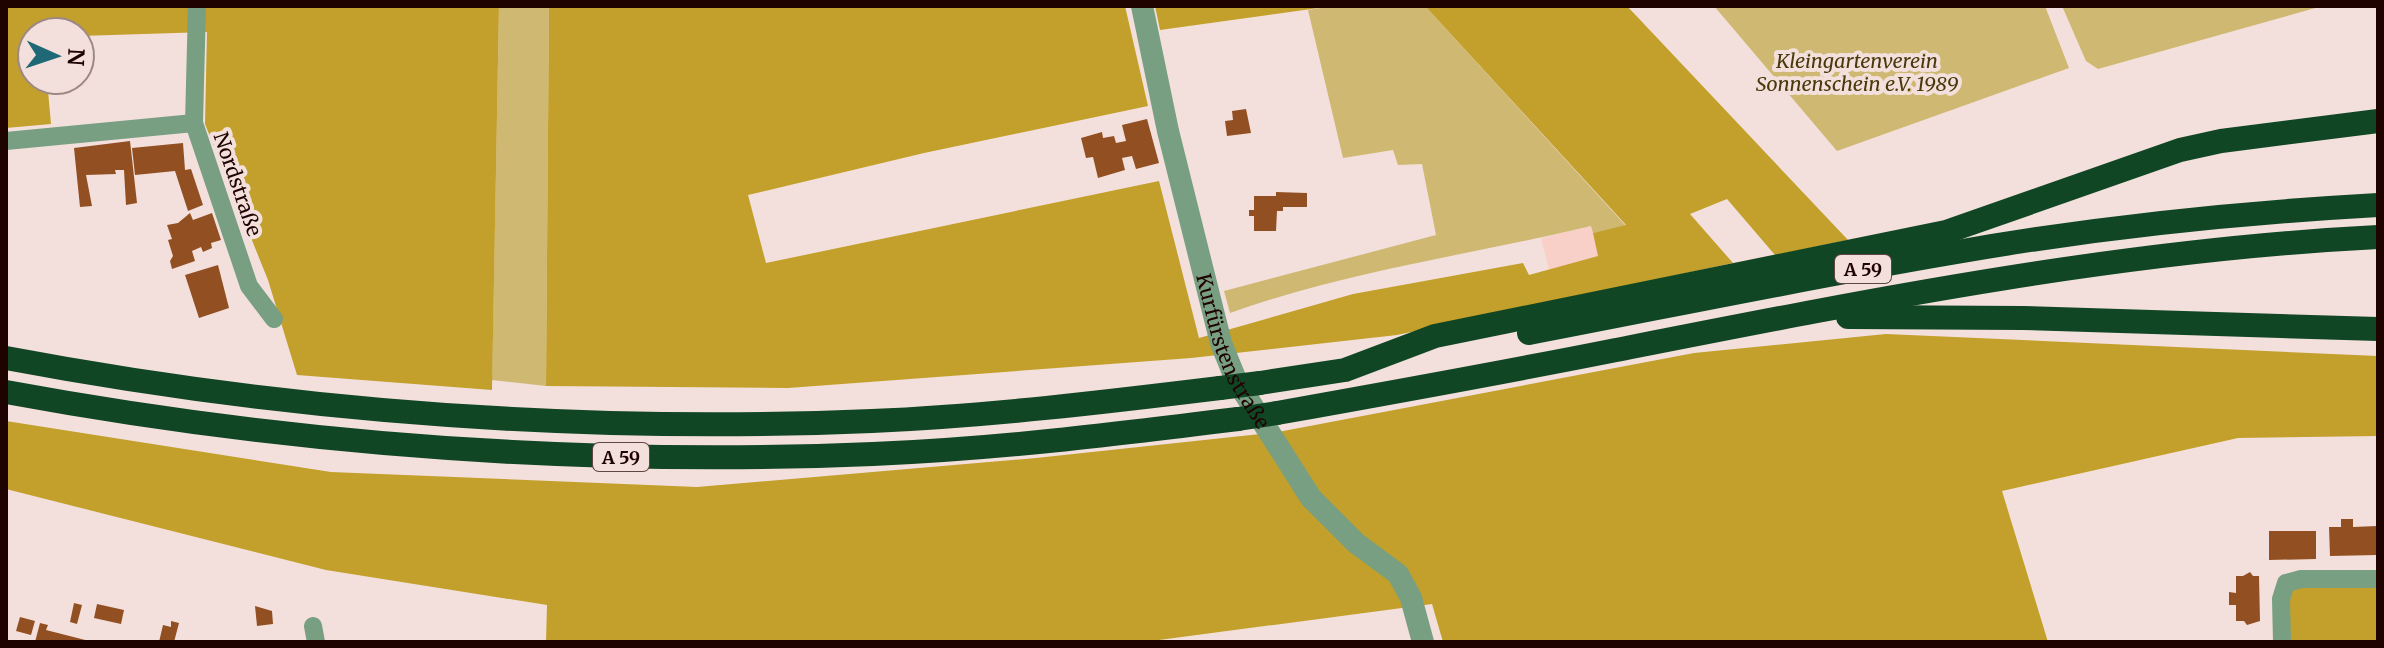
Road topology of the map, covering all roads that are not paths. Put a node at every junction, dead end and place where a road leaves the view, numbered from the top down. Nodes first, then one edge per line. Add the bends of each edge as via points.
1 (197, 6) edge
2 (1142, 6) edge
3 (2378, 121) edge
4 (194, 123) junction
5 (6, 141) edge
6 (2378, 205) edge
7 (2378, 237) edge
8 (1782, 317) junction
9 (274, 319) dead end
10 (2378, 329) edge
11 (6, 358) edge
12 (1354, 367) junction
13 (6, 392) edge
14 (2378, 579) edge
15 (1423, 642) edge
16 (2282, 642) edge

1 - 4 street, Nordstraße
2 - 15 street, Kurfürstenstraße via 1217,328 1236,380 1311,498 1356,543 1398,574
3 - 12 highway via 2180,150 1946,232 1435,336
4 - 5 street
4 - 9 street, Nordstraße via 249,286
6 - 12 highway, A 59 via 2163,222 1981,248
7 - 8 highway, A 59 via 2156,256
8 - 10 highway
8 - 13 highway, A 59, bridge via 1238,419 1047,442 874,454 578,456 399,446 242,430
11 - 12 highway, A 59, bridge via 246,397 401,412 702,425 1046,409
14 - 16 street via 2286,583

